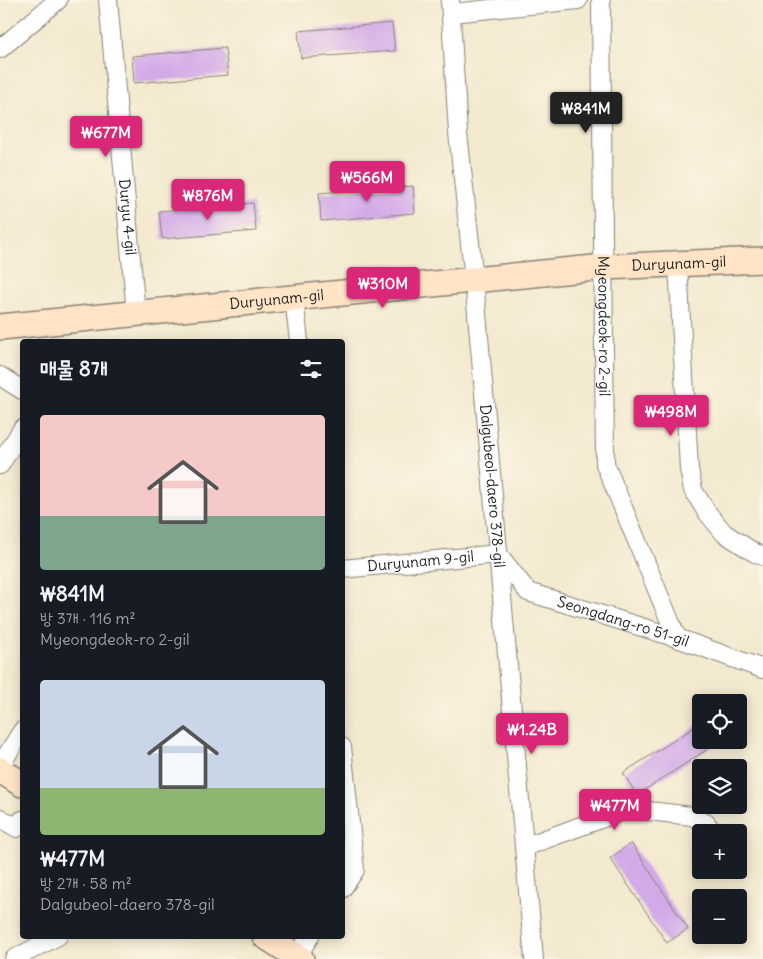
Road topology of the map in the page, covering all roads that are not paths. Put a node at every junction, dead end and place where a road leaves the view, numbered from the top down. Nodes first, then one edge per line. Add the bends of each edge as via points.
1 (58, 0) edge
2 (108, 0) edge
3 (578, 0) edge
4 (602, 0) edge
5 (451, 6) edge
6 (0, 49) edge
7 (763, 260) edge
8 (678, 264) junction
9 (604, 268) junction
10 (474, 280) junction
11 (294, 298) junction
12 (136, 314) junction
13 (0, 327) edge
14 (299, 339) edge
15 (0, 376) edge
16 (20, 389) edge
17 (20, 432) edge
18 (0, 465) edge
19 (498, 554) junction
20 (763, 556) edge
21 (345, 569) edge
22 (677, 638) junction
23 (763, 669) edge
24 (20, 734) edge
25 (0, 766) edge
26 (0, 770) edge
27 (345, 775) edge
28 (20, 783) edge
29 (0, 818) edge
30 (20, 823) edge
31 (707, 824) edge
32 (524, 847) junction
33 (345, 885) edge
34 (52, 939) edge
35 (273, 939) edge
36 (303, 950) edge
37 (14, 959) edge
38 (534, 959) edge

1 - 6 street
2 - 12 street, Duryu 4-gil
3 - 5 street, Dalgubeol-daero 378-gil
4 - 9 street, Myeongdeok-ro 2-gil
5 - 10 street, Dalgubeol-daero 378-gil via 458,133
7 - 8 street, Duryunam-gil
8 - 9 street, Duryunam-gil
8 - 20 street via 689,469 693,490 724,533
9 - 10 street, Duryunam-gil
9 - 22 street, Myeongdeok-ro 2-gil via 605,464
10 - 11 street, Duryunam-gil
10 - 19 street, Dalgubeol-daero 378-gil
11 - 12 street, Duryunam-gil
11 - 14 street
12 - 13 street, Duryunam-gil
15 - 16 street
17 - 18 street
19 - 21 street, Duryunam 9-gil
19 - 22 street, Seongdang-ro 51-gil via 528,592
19 - 32 street, Dalgubeol-daero 378-gil
22 - 23 street, Seongdang-ro 51-gil
24 - 25 street
26 - 28 street
27 - 33 street via 355,870
29 - 30 street via 17,828
31 - 32 street via 692,816 622,811
32 - 38 street, Dalgubeol-daero 378-gil
34 - 37 street
35 - 36 street

